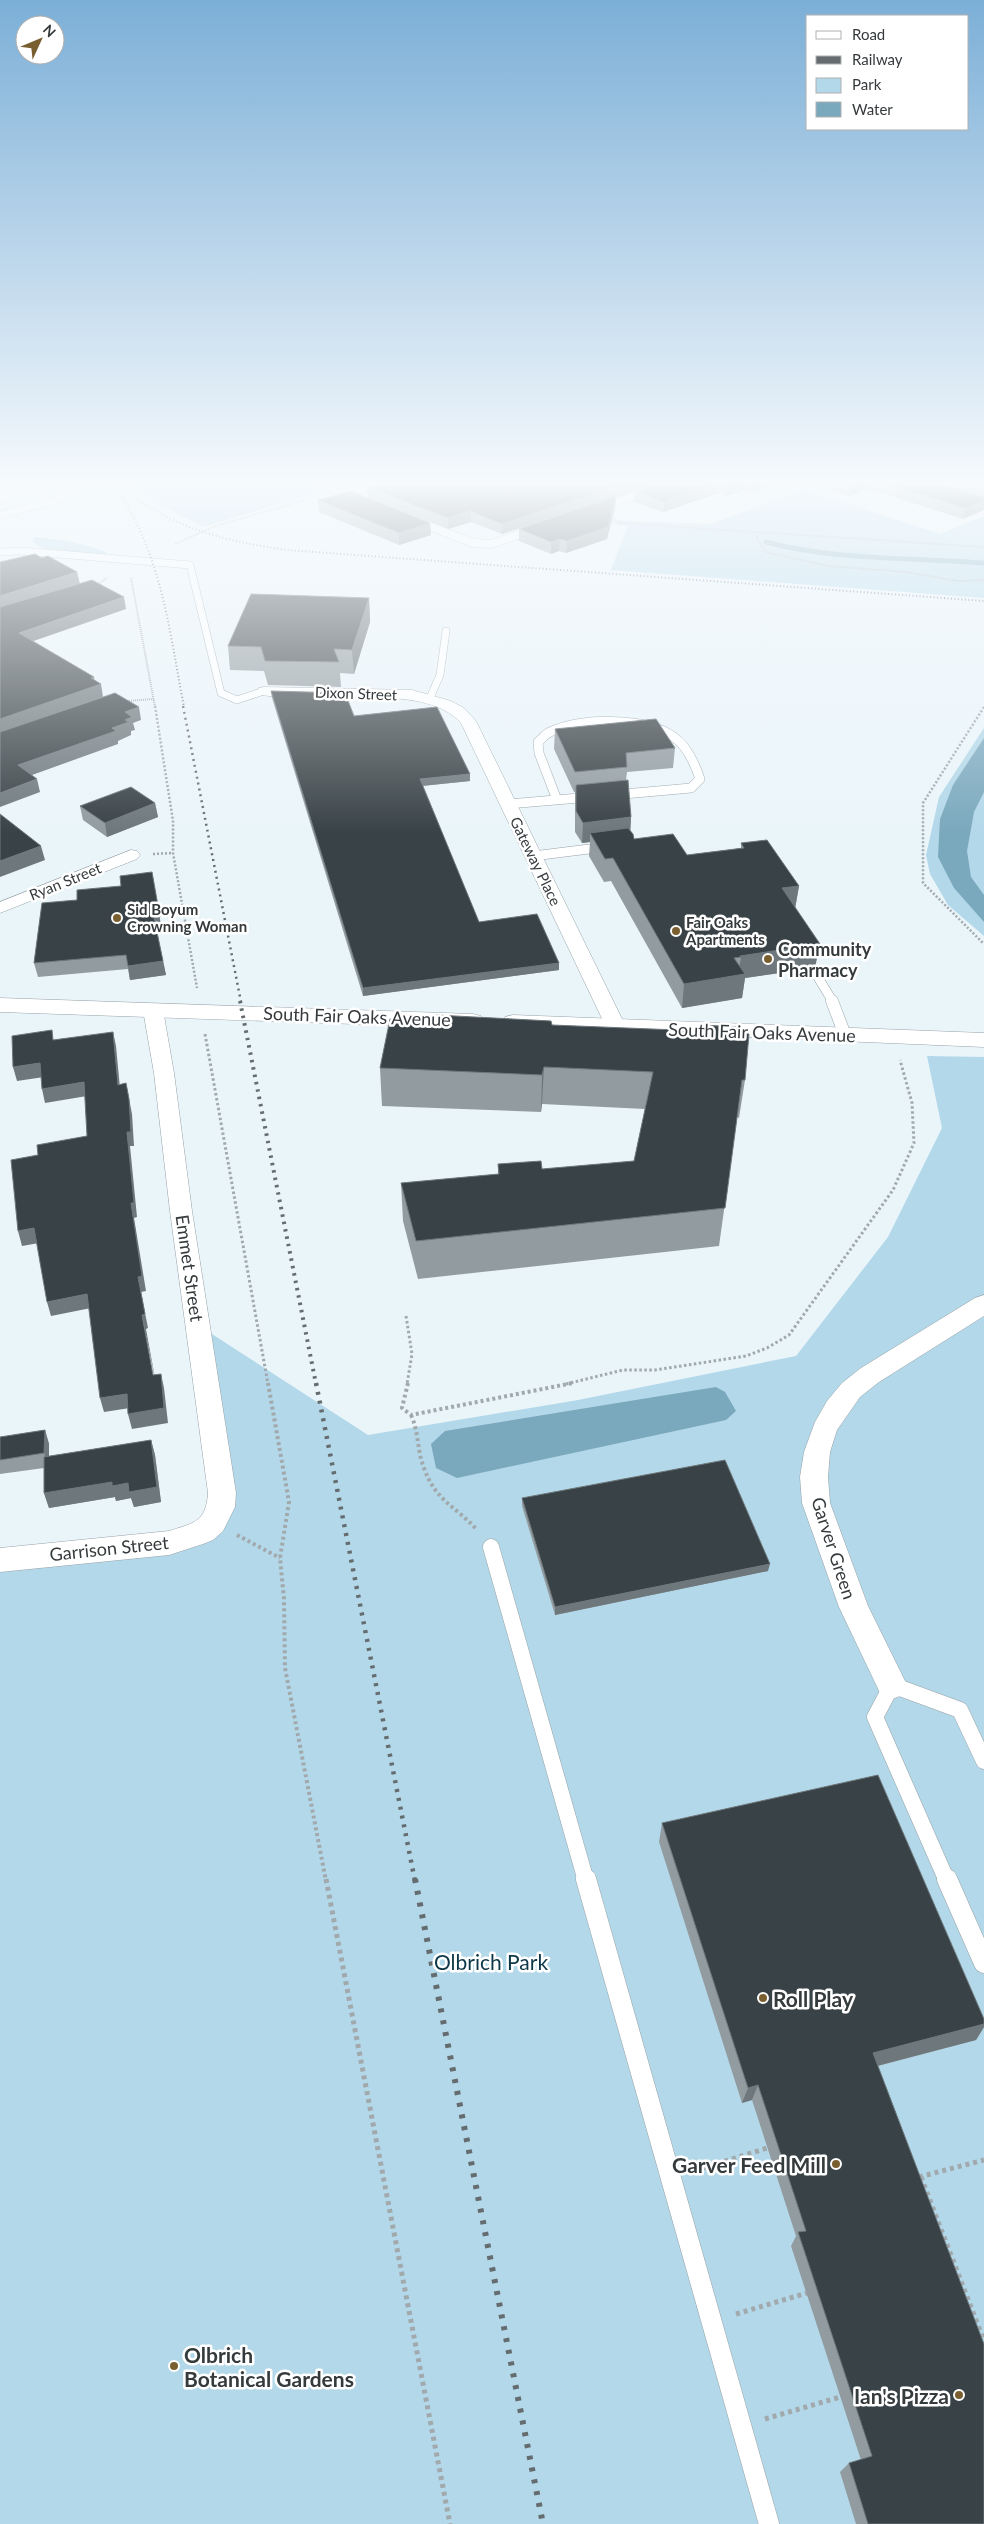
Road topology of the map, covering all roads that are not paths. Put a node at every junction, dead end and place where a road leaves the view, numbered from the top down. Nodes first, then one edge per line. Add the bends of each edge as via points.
1 (198, 598) edge
2 (446, 631) dead end
3 (264, 691) joint
4 (438, 701) junction
5 (557, 800) junction
6 (508, 804) junction
7 (611, 846) edge
8 (130, 854) dead end
9 (534, 856) junction
10 (0, 908) edge
11 (816, 974) dead end
12 (0, 1005) edge
13 (153, 1010) junction
14 (616, 1026) junction
15 (845, 1034) junction
16 (984, 1040) edge
17 (984, 1304) edge
18 (213, 1523) joint
19 (491, 1547) road end
20 (0, 1560) edge
21 (892, 1685) junction
22 (984, 1761) edge
23 (984, 1963) edge
24 (769, 2524) edge

1 - 3 lane via 221,693 226,698 245,701
2 - 4 lane
3 - 4 street, Dixon Street via 412,694
4 - 6 street, Gateway Place via 459,711 468,721
5 - 5 lane via 691,788 700,779 674,737 664,731 633,723 567,727 549,732 538,742
5 - 6 lane
6 - 9 street, Gateway Place
7 - 9 lane
8 - 10 street, Ryan Street
9 - 14 street, Gateway Place
11 - 15 lane via 837,1008
12 - 13 street, South Fair Oaks Avenue
13 - 14 street, South Fair Oaks Avenue
13 - 18 street, Emmet Street via 222,1493 221,1506
14 - 15 street, South Fair Oaks Avenue
15 - 16 street, South Fair Oaks Avenue
17 - 21 street, Garver Green via 851,1390 828,1422 817,1452 814,1477 816,1503 854,1607
18 - 20 street, Garrison Street via 203,1532 169,1543
19 - 24 lane
21 - 22 lane via 960,1710
21 - 23 lane via 875,1717

